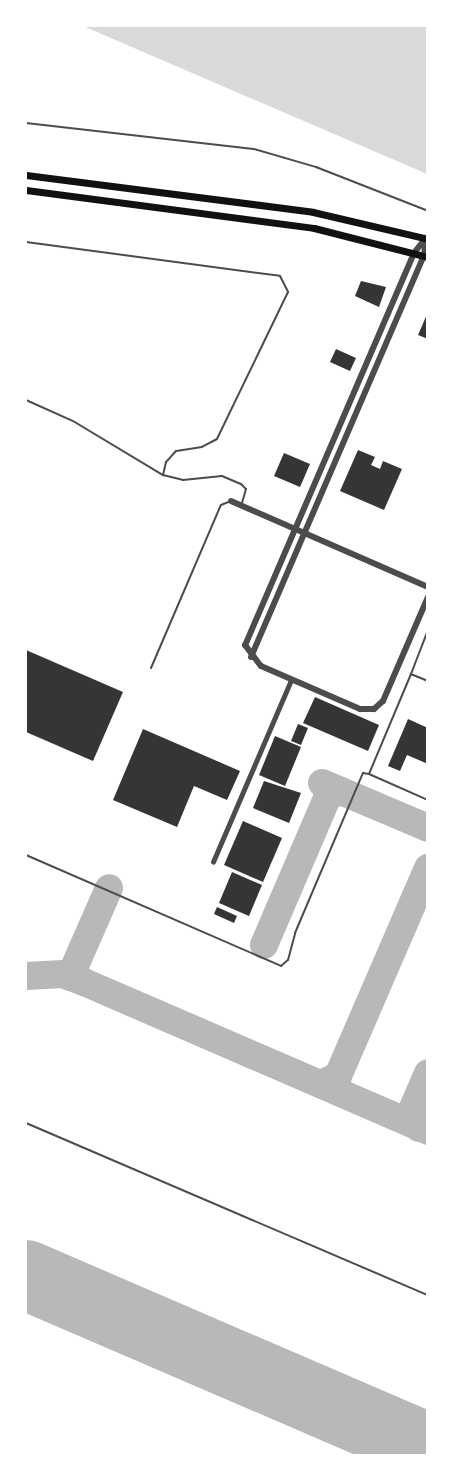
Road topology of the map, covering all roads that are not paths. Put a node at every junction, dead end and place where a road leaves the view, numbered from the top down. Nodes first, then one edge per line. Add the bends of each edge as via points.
1 (26, 123) edge
2 (26, 175) edge
3 (26, 190) edge
4 (428, 211) edge
5 (427, 238) edge
6 (26, 242) edge
7 (414, 253) junction
8 (426, 257) edge
9 (26, 400) edge
10 (163, 474) junction
11 (231, 501) joint
12 (241, 506) junction
13 (295, 529) junction
14 (304, 534) junction
15 (428, 587) edge
16 (428, 597) edge
17 (428, 630) edge
18 (251, 657) junction
19 (151, 668) dead end
20 (411, 674) junction
21 (291, 680) junction
22 (428, 681) edge
23 (369, 774) junction
24 (428, 800) edge
25 (26, 855) edge
26 (213, 862) dead end
27 (26, 1123) edge
28 (428, 1295) edge

1 - 4 lane via 254,149 316,167
2 - 5 main road via 314,212
3 - 7 main road via 314,228
5 - 7 street
5 - 8 street
6 - 10 lane via 280,276 288,292 217,439 202,447 176,452 166,462
7 - 8 main road
7 - 13 street
8 - 14 street
9 - 10 lane via 73,421
10 - 12 lane via 183,480 222,476 246,489
11 - 12 street
11 - 19 lane via 221,505
12 - 13 street
13 - 14 street
13 - 18 street via 245,645
14 - 15 street
14 - 18 street
16 - 21 street via 383,700 374,709 360,709
17 - 20 lane
18 - 21 street
20 - 22 lane
20 - 23 lane
21 - 26 street
23 - 24 lane
23 - 25 lane via 363,773 295,933 288,960 281,966
27 - 28 lane

